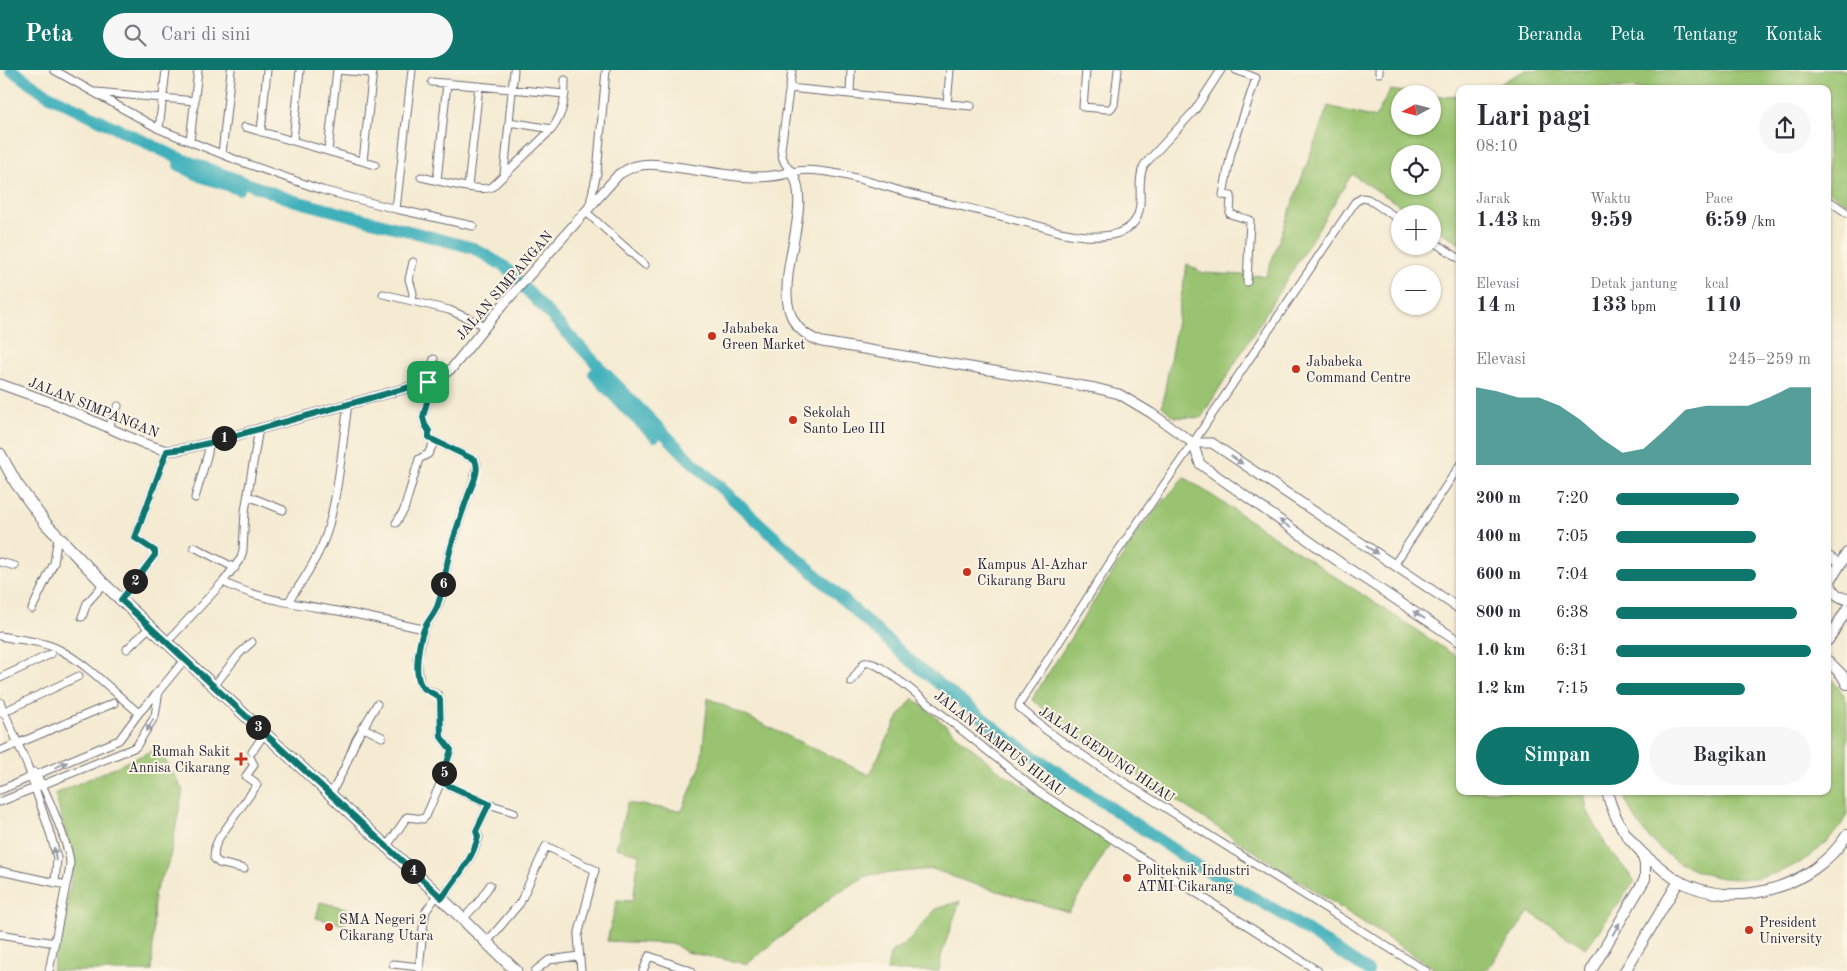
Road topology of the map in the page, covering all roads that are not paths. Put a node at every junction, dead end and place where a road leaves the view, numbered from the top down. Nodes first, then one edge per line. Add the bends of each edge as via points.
1 (54, 70) edge
2 (166, 70) edge
3 (198, 70) edge
4 (231, 70) edge
5 (267, 70) edge
6 (300, 70) edge
7 (337, 70) edge
8 (412, 70) edge
9 (514, 70) edge
10 (606, 70) edge
11 (792, 70) edge
12 (851, 70) edge
13 (950, 70) edge
14 (1086, 70) edge
15 (1118, 70) edge
16 (1221, 70) edge
17 (1236, 70) edge
18 (372, 72) edge
19 (566, 80) dead end
20 (432, 82) dead end
21 (447, 83) junction
22 (479, 86) junction
23 (789, 88) junction
24 (512, 89) junction
25 (92, 91) junction
26 (565, 94) junction
27 (850, 94) junction
28 (163, 98) junction
29 (195, 101) junction
30 (947, 104) junction
31 (971, 106) dead end
32 (509, 122) junction
33 (245, 127) dead end
34 (159, 129) junction
35 (552, 129) junction
36 (261, 132) junction
37 (190, 141) junction
38 (293, 141) junction
39 (328, 151) junction
40 (222, 154) junction
41 (363, 161) junction
42 (375, 165) dead end
43 (792, 172) junction
44 (504, 175) junction
45 (421, 178) dead end
46 (437, 181) junction
47 (468, 187) junction
48 (1831, 202) edge
49 (396, 209) junction
50 (587, 209) junction
51 (1391, 214) edge
52 (1847, 214) edge
53 (473, 226) dead end
54 (1441, 247) edge
55 (1456, 256) edge
56 (413, 262) dead end
57 (645, 264) dead end
58 (1247, 282) dead end
59 (383, 294) dead end
60 (412, 301) junction
61 (486, 326) junction
62 (434, 359) dead end
63 (428, 382) junction
64 (0, 384) edge
65 (348, 404) junction
66 (118, 406) dead end
67 (108, 428) junction
68 (258, 428) junction
69 (435, 441) junction
70 (209, 443) junction
71 (1193, 443) junction
72 (167, 451) junction
73 (0, 454) edge
74 (1456, 471) edge
75 (248, 496) junction
76 (195, 498) dead end
77 (283, 510) dead end
78 (396, 523) dead end
79 (59, 538) junction
80 (194, 547) dead end
81 (1847, 553) edge
82 (1831, 557) edge
83 (0, 562) edge
84 (1840, 564) junction
85 (1394, 565) junction
86 (15, 566) dead end
87 (234, 568) junction
88 (1831, 578) edge
89 (223, 582) junction
90 (104, 584) junction
91 (1831, 587) edge
92 (1847, 599) edge
93 (121, 600) junction
94 (288, 602) junction
95 (1456, 606) edge
96 (32, 609) dead end
97 (1847, 609) edge
98 (82, 617) dead end
99 (150, 627) junction
100 (424, 629) junction
101 (1831, 635) edge
102 (0, 636) edge
103 (1456, 639) edge
104 (167, 642) junction
105 (252, 642) dead end
106 (127, 649) dead end
107 (51, 654) dead end
108 (185, 659) junction
109 (1831, 664) edge
110 (79, 676) dead end
111 (0, 678) edge
112 (851, 682) dead end
113 (1847, 684) edge
114 (214, 686) junction
115 (159, 691) junction
116 (0, 702) edge
117 (114, 703) dead end
118 (377, 704) dead end
119 (2, 712) edge
120 (139, 713) junction
121 (362, 727) junction
122 (265, 733) junction
123 (382, 738) dead end
124 (18, 744) junction
125 (0, 751) edge
126 (34, 776) junction
127 (441, 782) junction
128 (38, 786) junction
129 (0, 790) edge
130 (331, 794) junction
131 (1608, 795) edge
132 (0, 802) edge
133 (489, 804) junction
134 (514, 812) dead end
135 (1847, 835) edge
136 (387, 846) junction
137 (1642, 854) junction
138 (244, 869) dead end
139 (0, 871) edge
140 (1679, 881) junction
141 (55, 883) junction
142 (66, 885) junction
143 (490, 885) dead end
144 (440, 896) junction
145 (463, 919) junction
146 (0, 934) edge
147 (487, 942) junction
148 (55, 943) junction
149 (580, 956) junction
150 (393, 964) dead end
151 (420, 969) edge
152 (49, 971) edge
153 (516, 971) edge
154 (535, 971) edge
155 (581, 971) edge
156 (643, 971) edge
157 (691, 971) edge
158 (1318, 971) edge
159 (1426, 971) edge
160 (1591, 971) edge
161 (1625, 971) edge

1 - 25 street
2 - 28 street
3 - 29 street
4 - 40 street
5 - 36 street
6 - 38 street
7 - 18 street
7 - 39 street
8 - 49 street
9 - 24 street
10 - 50 street via 597,173
11 - 23 street
12 - 27 street
13 - 30 street
14 - 15 street via 1083,107 1107,109 1114,105
16 - 43 street via 1194,110 1144,165 1140,173 1138,216 1120,233 1076,236 863,180 817,170
17 - 58 street via 1256,78 1228,167 1223,195 1231,196 1230,214 1250,220
18 - 41 street
19 - 26 street
20 - 21 street
21 - 22 street
21 - 46 street
22 - 24 street
22 - 47 street
23 - 27 street
23 - 43 street via 781,150 785,165
24 - 26 street
24 - 32 street
25 - 28 street
25 - 34 street
26 - 35 street via 562,112
27 - 30 street
28 - 29 street
28 - 34 street
29 - 37 street
30 - 31 street
32 - 35 street
32 - 44 street
33 - 36 street
34 - 37 street
35 - 44 street
36 - 38 street
37 - 40 street
38 - 39 street
39 - 41 street
40 - 49 street via 322,190
41 - 42 street
43 - 50 street, JALAN SIMPANGAN via 758,177 652,164 635,166 619,174
43 - 71 street via 799,202 788,276 789,309 797,326 812,338 1112,392 1151,413
44 - 47 street via 487,190
45 - 46 street
46 - 47 street
48 - 52 street
49 - 53 street
50 - 57 street
50 - 61 street, JALAN SIMPANGAN
51 - 71 street via 1368,199 1354,202
54 - 55 street
56 - 60 street via 409,279
59 - 60 street
60 - 61 street via 448,310
61 - 63 street, JALAN SIMPANGAN via 452,368
62 - 63 street
63 - 65 street, JALAN SIMPANGAN
63 - 69 street via 424,422 429,438
64 - 67 street, JALAN SIMPANGAN
65 - 68 street, JALAN SIMPANGAN
65 - 94 street via 326,533 309,570
66 - 67 street
67 - 72 street, JALAN SIMPANGAN
68 - 70 street, JALAN SIMPANGAN
68 - 75 street
69 - 78 street via 428,454 419,459 404,510
69 - 100 street via 475,460 477,464 449,554 438,606
70 - 72 street, JALAN SIMPANGAN
70 - 76 street
71 -> 85 street via 1212,443
103 -> 71 street via 1200,464
71 - 159 street, JALAL GEDUNG HIJAU via 1113,558 1019,708 1100,767
72 - 93 street via 135,538 155,551 155,555
73 - 79 main road via 16,483
74 - 85 street
75 - 77 street
75 - 87 street via 243,552
79 - 90 main road
79 - 96 street via 54,563
80 - 87 street
81 - 84 main road
82 - 84 street
83 - 86 street
84 - 88 main road
85 - 95 street
87 - 89 street
89 - 94 street via 248,594
89 - 104 street
90 - 93 main road
90 - 98 street via 87,603
91 - 92 main road via 1836,594
93 - 99 main road
94 - 100 street
97 - 101 main road
99 - 104 main road
99 - 106 street
100 - 127 street via 417,659 420,683 440,699 441,737 451,750
102 - 120 street via 60,650 90,670
104 - 108 main road
105 - 114 street
107 - 111 street
108 - 114 main road
108 - 115 street
109 - 113 main road
110 - 119 street
112 - 158 street, JALAN KAMPUS HIJAU via 864,664 871,663 882,669 1039,792
114 - 122 main road
115 - 120 street
115 -> 128 street via 155,716 136,747
116 - 119 street
117 - 124 street
118 - 121 street
119 - 124 street
126 -> 120 street via 119,740
121 - 123 street
121 - 130 street
122 - 130 main road
122 - 138 street via 252,755 254,766 246,776 257,785 219,838 214,852 214,858 219,862
124 - 125 street
124 - 126 street
126 - 128 street
126 - 129 street
127 - 133 street
127 - 136 street via 426,816 407,817
128 - 132 street
141 -> 128 street via 56,852
128 - 142 street via 68,852
130 - 136 main road
131 - 137 main road via 1617,819
133 - 134 street
133 - 144 street via 476,831 478,837 466,866
135 - 140 main road via 1819,866 1794,882 1766,891 1736,894 1707,891
136 - 144 main road
137 - 140 main road
160 -> 137 main road via 1645,879
139 - 141 street
140 - 161 main road
141 - 142 street
142 - 148 street
143 - 145 street
144 - 145 main road
144 - 151 street via 426,911
145 - 147 main road
146 - 148 street
147 - 149 street via 520,903 546,846 595,870 578,936
147 - 153 main road
148 - 152 street
149 - 154 street via 549,960
149 - 155 street
150 - 151 street
156 - 157 street via 649,956

